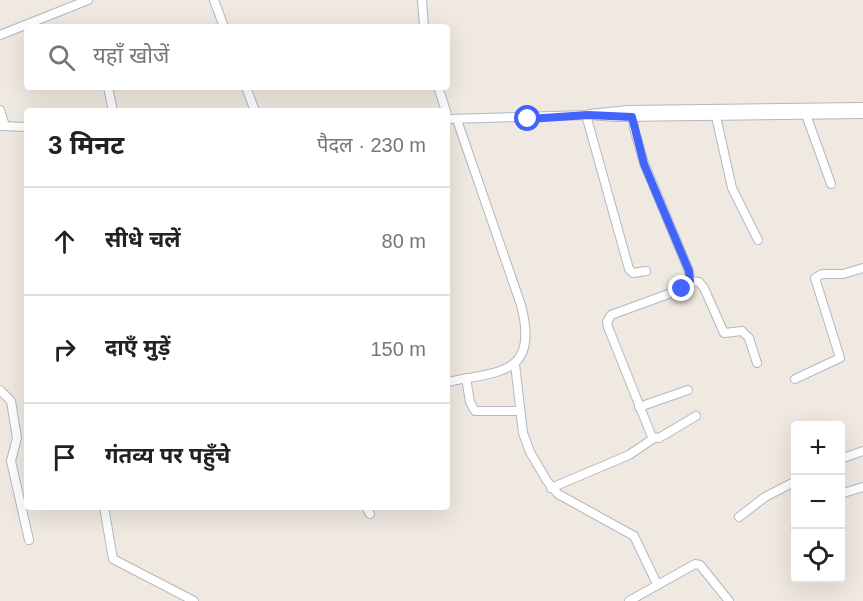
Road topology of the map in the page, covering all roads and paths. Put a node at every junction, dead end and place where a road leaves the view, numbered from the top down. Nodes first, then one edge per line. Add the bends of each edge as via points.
1 (88, 0) edge
2 (214, 0) edge
3 (422, 0) edge
4 (28, 24) edge
5 (223, 24) edge
6 (424, 24) edge
7 (24, 25) edge
8 (0, 35) edge
9 (109, 90) edge
10 (247, 90) edge
11 (439, 90) edge
12 (863, 106) edge
13 (112, 108) edge
14 (254, 108) edge
15 (446, 108) edge
16 (0, 110) edge
17 (805, 111) junction
18 (715, 112) junction
19 (632, 113) junction
20 (863, 114) edge
21 (587, 115) junction
22 (450, 117) edge
23 (450, 120) edge
24 (2, 126) edge
25 (24, 126) edge
26 (831, 184) dead end
27 (758, 240) dead end
28 (863, 268) edge
29 (646, 271) dead end
30 (690, 281) junction
31 (758, 363) dead end
32 (515, 364) junction
33 (466, 378) junction
34 (795, 379) dead end
35 (450, 381) edge
36 (0, 390) edge
37 (688, 390) dead end
38 (639, 407) junction
39 (519, 411) junction
40 (696, 416) dead end
41 (654, 438) junction
42 (863, 451) edge
43 (845, 457) edge
44 (791, 483) edge
45 (863, 487) edge
46 (551, 488) junction
47 (845, 492) edge
48 (105, 510) edge
49 (739, 517) dead end
50 (29, 540) dead end
51 (657, 584) junction
52 (195, 601) edge
53 (629, 601) edge
54 (729, 601) edge

1 - 4 street
2 - 5 street
3 - 6 street
7 - 8 street
9 - 13 street
10 - 14 street
11 - 15 street
12 - 17 street
16 - 24 street
17 - 18 street
17 - 20 street
17 - 26 street
18 - 19 street
18 - 27 street via 732,188
19 - 21 street
19 - 30 street via 644,164
21 - 22 street
21 - 29 street via 629,269 633,273
23 - 32 street via 524,318 525,349
24 - 25 street
28 - 34 street via 815,278 840,358
30 - 31 street via 699,282 704,288 724,333 742,331 747,335
30 - 38 street via 682,289 616,313 608,320
32 - 33 street
32 - 39 street
33 - 35 street
33 - 39 street via 475,411
36 - 50 street via 11,401 17,438 11,461
37 - 38 street
38 - 41 street
39 - 46 street via 530,452
40 - 41 street
41 - 46 street via 629,455
42 - 43 street
44 - 49 street
45 - 47 street
46 - 51 street via 634,536
48 - 52 street via 113,559
51 - 53 street
51 - 54 street via 700,565

